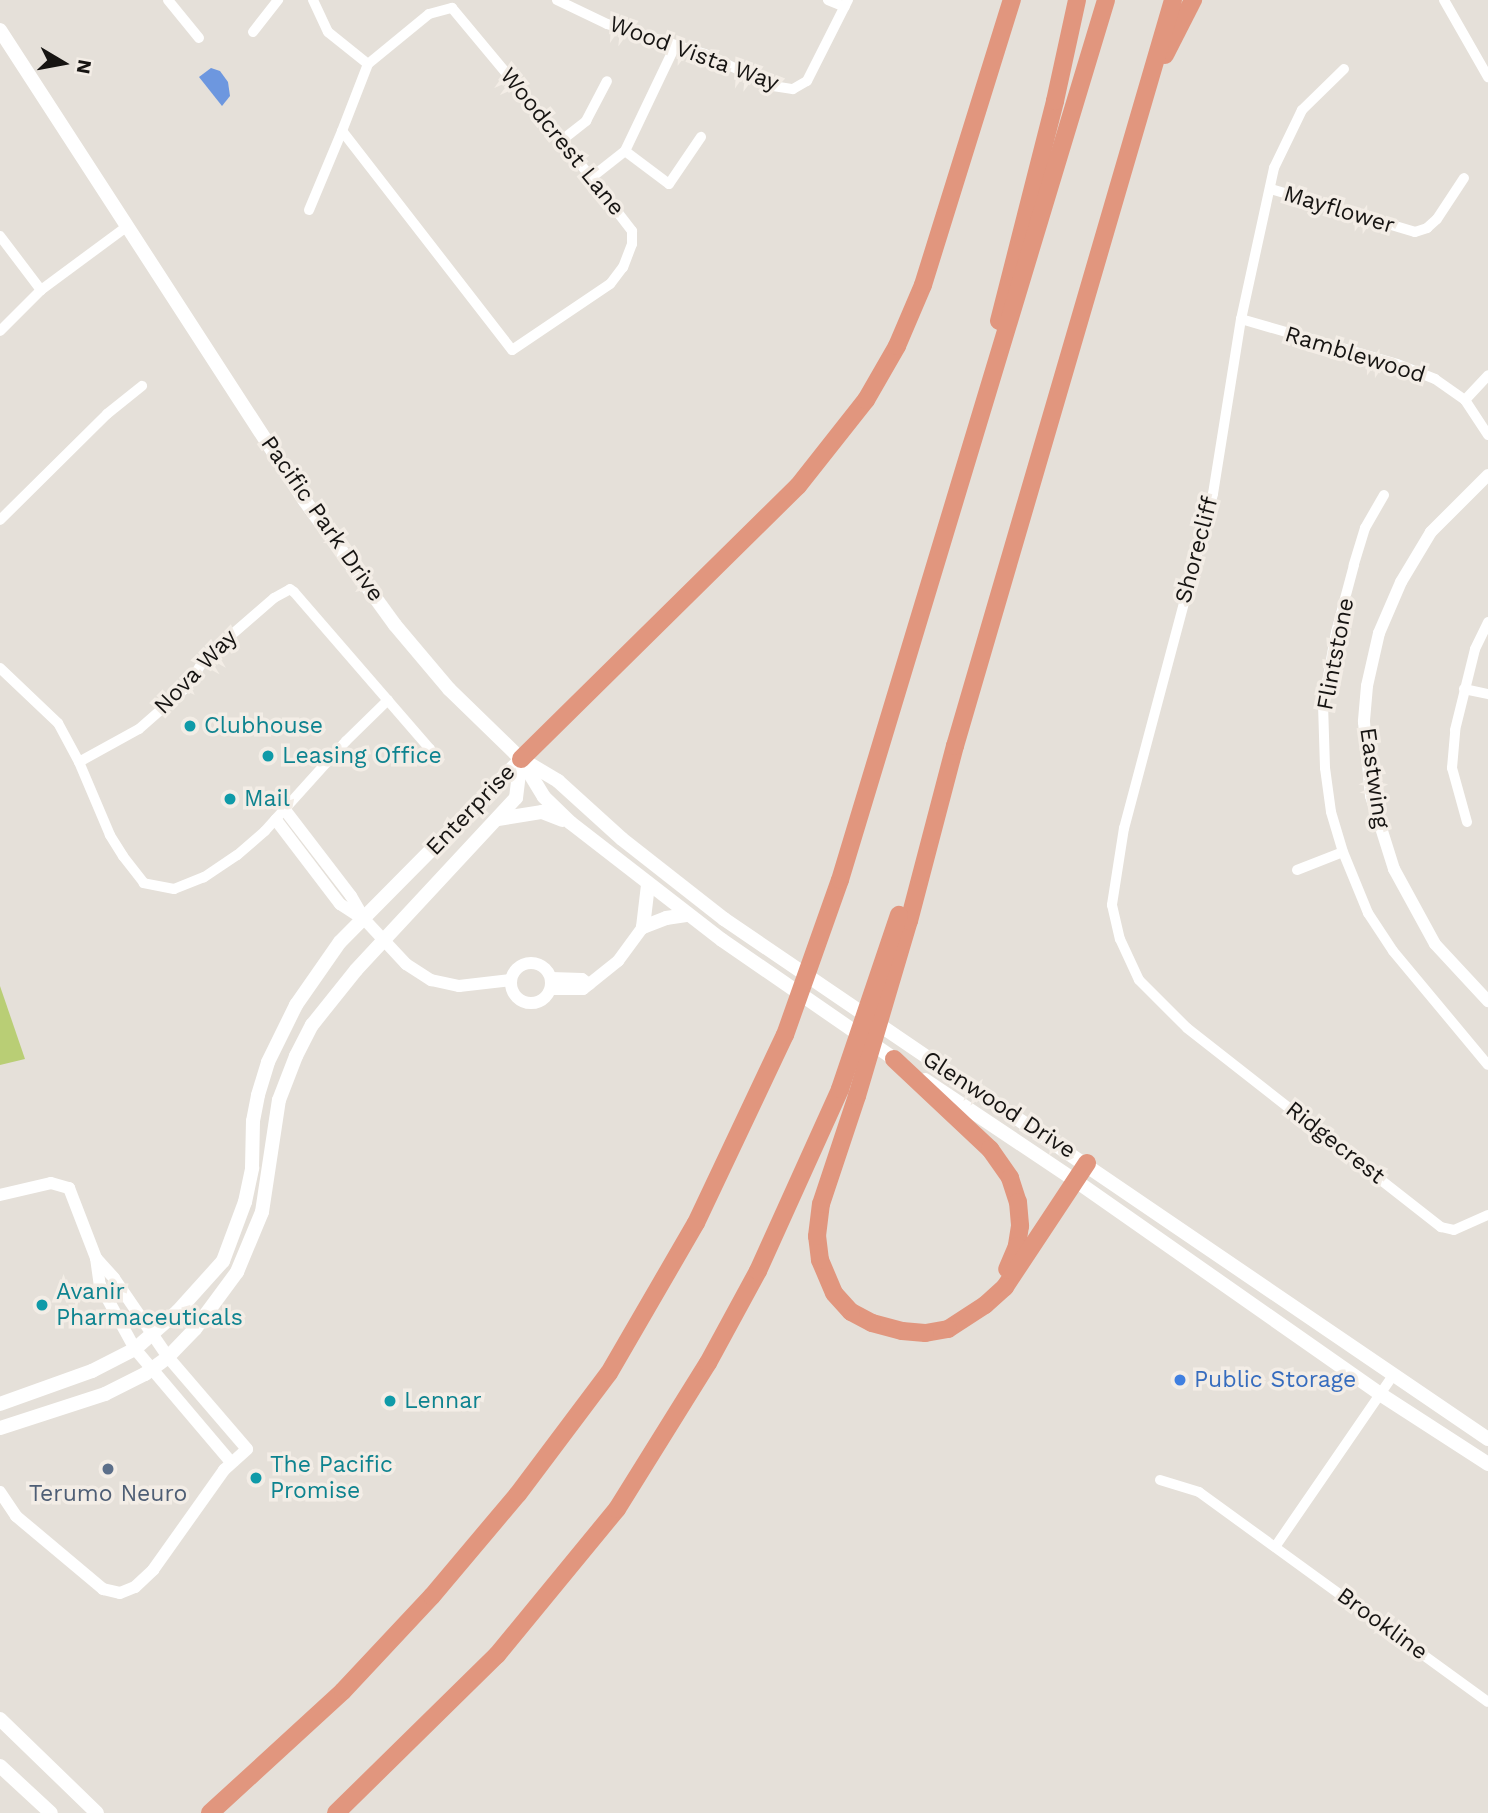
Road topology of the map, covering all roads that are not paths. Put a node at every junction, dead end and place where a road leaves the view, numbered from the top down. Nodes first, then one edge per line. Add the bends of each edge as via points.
1 (168, 0) edge
2 (278, 0) edge
3 (313, 0) edge
4 (557, 0) edge
5 (828, 0) edge
6 (1012, 0) edge
7 (1077, 0) edge
8 (1106, 0) edge
9 (1173, 0) edge
10 (1193, 0) edge
11 (1444, 0) edge
12 (847, 4) edge
13 (0, 30) edge
14 (253, 32) dead end
15 (199, 38) dead end
16 (675, 46) junction
17 (368, 64) junction
18 (1484, 64) edge
19 (1344, 69) dead end
20 (1488, 77) edge
21 (607, 81) dead end
22 (1148, 85) junction
23 (342, 131) junction
24 (701, 136) dead end
25 (562, 140) junction
26 (625, 152) junction
27 (592, 177) junction
28 (1464, 178) dead end
29 (1271, 189) junction
30 (309, 210) dead end
31 (126, 227) junction
32 (0, 236) edge
33 (41, 290) junction
34 (1241, 320) junction
35 (0, 331) edge
36 (1488, 375) edge
37 (142, 386) dead end
38 (1465, 400) junction
39 (1488, 435) edge
40 (1488, 475) edge
41 (1384, 495) dead end
42 (0, 520) edge
43 (932, 582) junction
44 (1488, 622) edge
45 (0, 668) edge
46 (1464, 690) junction
47 (1488, 694) edge
48 (388, 700) junction
49 (955, 746) junction
50 (433, 758) dead end
51 (521, 759) junction
52 (79, 762) junction
53 (281, 815) junction
54 (498, 819) junction
55 (1467, 822) dead end
56 (571, 823) junction
57 (1343, 852) junction
58 (1297, 870) dead end
59 (648, 885) junction
60 (688, 915) junction
61 (365, 920) junction
62 (643, 927) junction
63 (722, 940) joint
64 (383, 941) junction
65 (511, 980) junction
66 (551, 983) junction
67 (1488, 1001) edge
68 (1187, 1028) joint
69 (894, 1059) joint
70 (1488, 1065) edge
71 (937, 1092) junction
72 (1087, 1163) junction
73 (1076, 1181) junction
74 (0, 1195) edge
75 (1488, 1215) edge
76 (96, 1258) junction
77 (985, 1305) junction
78 (152, 1334) junction
79 (135, 1349) junction
80 (168, 1357) junction
81 (155, 1368) junction
82 (1393, 1376) junction
83 (1380, 1394) junction
84 (0, 1404) edge
85 (0, 1428) edge
86 (1488, 1439) edge
87 (231, 1462) junction
88 (1488, 1464) edge
89 (1160, 1480) dead end
90 (0, 1492) edge
91 (1275, 1546) junction
92 (1488, 1702) edge
93 (0, 1719) edge
94 (0, 1735) edge
95 (26, 1746) junction
96 (0, 1766) edge
97 (51, 1813) edge
98 (97, 1813) edge
99 (211, 1813) edge
100 (336, 1813) edge

1 - 15 street
2 - 14 street
3 - 17 street via 328,32
4 - 16 street, Wood Vista Way via 607,24
5 - 12 street
6 - 51 highway via 923,285 897,346 866,400 798,486
7 - 43 highway
8 - 43 highway
9 - 22 highway
10 - 22 highway
11 - 18 street
12 - 16 street, Wood Vista Way via 807,81 793,89 773,86 739,68
13 - 31 main road, Pacific Park Drive
16 - 26 street
17 - 23 street, Woodcrest Lane
17 - 25 street, Woodcrest Lane via 429,14 452,8
18 - 20 street
19 - 29 street, Shorecliff via 1301,110 1274,167
21 - 25 street via 586,121
22 - 49 highway
23 - 27 street, Woodcrest Lane via 512,350 610,284 623,267 632,231
23 - 30 street, Woodcrest Lane
24 - 26 street via 669,184
25 - 27 street, Woodcrest Lane
26 - 27 street
28 - 29 street, Mayflower via 1437,219 1415,232
29 - 34 street, Shorecliff
31 - 33 street
31 - 51 main road, Pacific Park Drive via 305,501 395,625 449,689
32 - 33 street
33 - 35 street
34 - 38 street, Ramblewood via 1397,364 1435,379
34 - 68 street, Shorecliff via 1213,494 1124,828 1112,905 1120,939 1139,980
36 - 38 street
37 - 42 street via 107,414
38 - 39 street, Ramblewood
40 - 67 street, Eastwing via 1432,532 1401,582 1379,633 1364,722 1371,796 1394,869 1436,944
41 - 57 street, Flintstone via 1365,528 1354,565 1323,704 1325,768
43 - 99 highway via 840,880 785,1035 696,1223 655,1297 609,1373 518,1494 432,1596 344,1691
44 - 46 street
45 - 52 street via 58,723
46 - 47 street
46 - 55 street via 1452,768
48 - 50 street, Nova Way
48 - 52 street, Nova Way via 290,589 206,657 187,687 139,729
48 - 53 street
49 - 77 highway via 857,1096 821,1204 817,1236 820,1260 834,1293 851,1312 872,1322 925,1333 948,1329
49 - 100 highway via 840,1089 763,1259 708,1363 609,1520 496,1655
51 - 54 main road, Enterprise via 516,798
51 - 56 main road, Pacific Park Drive via 544,797
51 - 61 main road, Enterprise
51 - 72 main road, Glenwood Drive via 558,781 622,839 724,919
52 - 53 street via 122,856 144,883 159,888 174,889 204,877 237,855
53 - 61 street via 341,904
54 - 56 main road via 542,811
54 - 64 main road, Enterprise
56 - 59 main road, Pacific Park Drive
57 - 58 street
57 - 70 street, Flintstone via 1368,913 1393,951
59 - 60 main road, Pacific Park Drive
59 - 62 main road
60 - 62 main road
60 - 63 main road, Pacific Park Drive
61 - 64 street
61 - 78 main road, Enterprise via 340,942 296,1005 268,1062 253,1121 252,1167 245,1202 223,1261
62 - 66 street via 618,961 589,984 582,979
63 - 69 main road, Glenwood Drive
64 - 65 street via 431,980 459,986
64 - 80 main road, Enterprise via 312,1025 279,1100 262,1212 253,1236 237,1272
65 - 66 street via 520,966 531,962 542,965
65 - 66 street via 515,996 525,1002 542,1000
68 - 75 street, Ridgecrest via 1441,1227 1454,1230
69 - 71 highway
71 - 73 main road, Glenwood Drive
71 - 77 highway via 990,1149 1010,1178 1018,1202 1017,1246
72 - 73 highway
72 - 82 main road, Glenwood Drive
73 - 77 highway via 1005,1287
73 - 83 main road, Glenwood Drive
74 - 76 street via 51,1183 69,1188
76 - 78 street
76 - 79 street via 100,1285
78 - 79 main road, Enterprise
78 - 80 street
79 - 81 street
79 - 84 main road, Enterprise via 92,1371
80 - 81 main road, Enterprise
80 - 87 street via 247,1449
81 - 85 main road, Enterprise via 105,1394
81 - 87 street
82 - 83 street
82 - 86 main road, Glenwood Drive
83 - 88 main road, Glenwood Drive
83 - 91 street
87 - 90 street via 153,1570 135,1587 120,1593 103,1589 16,1516
89 - 91 street, Brookline via 1199,1492
91 - 92 street, Brookline
93 - 95 main road
94 - 95 main road
95 - 98 main road
96 - 97 main road

